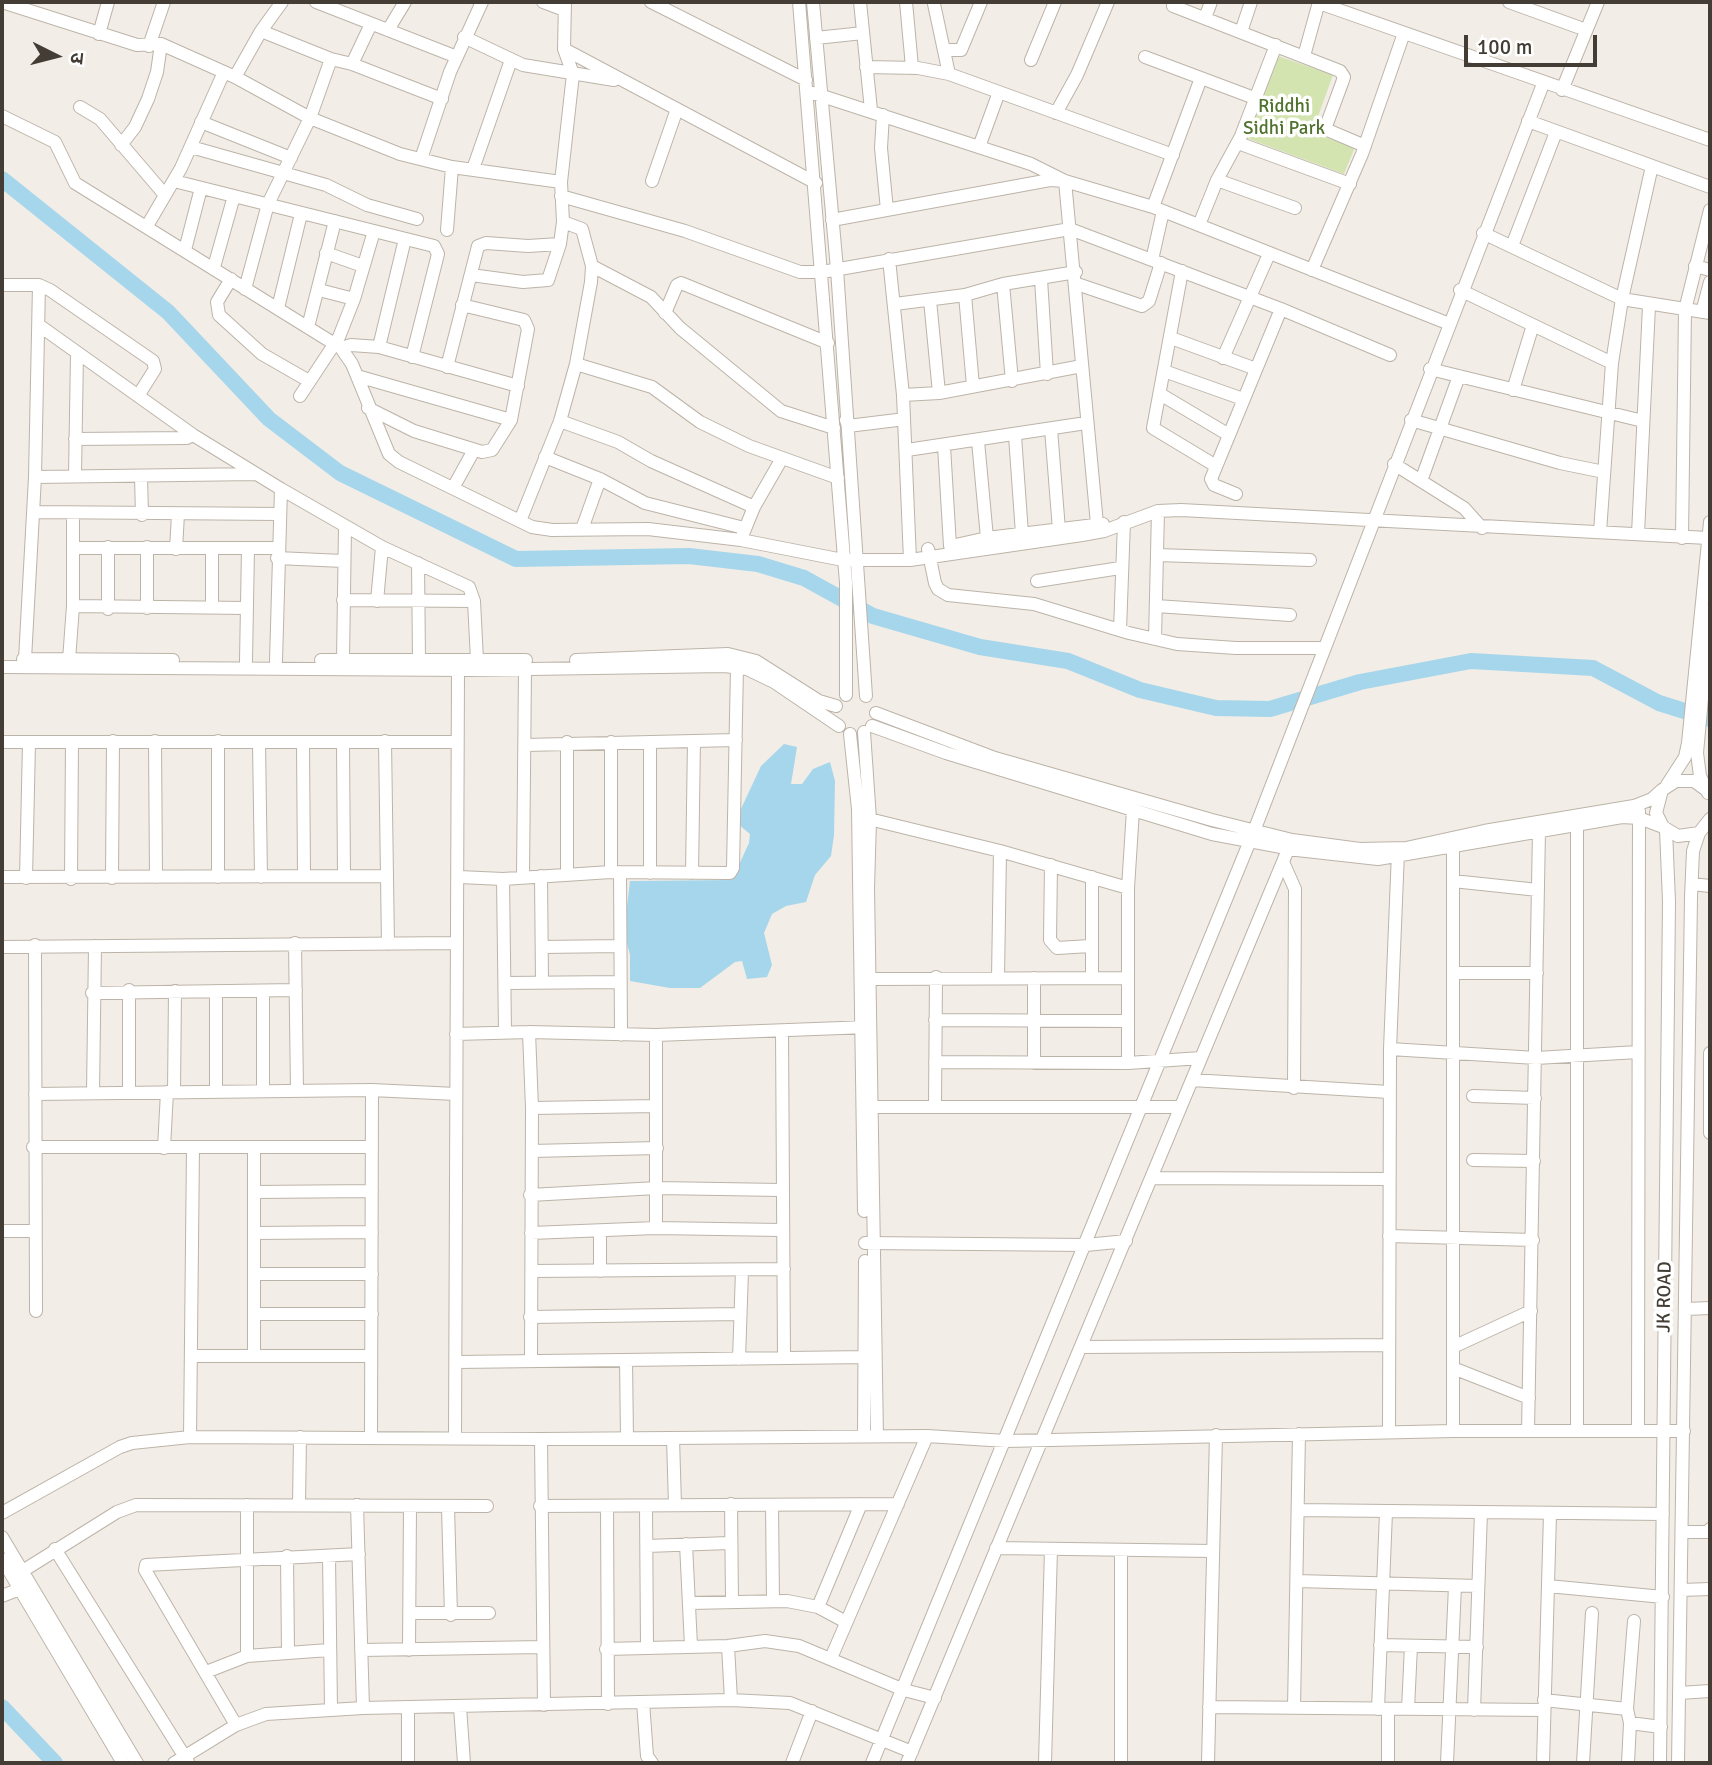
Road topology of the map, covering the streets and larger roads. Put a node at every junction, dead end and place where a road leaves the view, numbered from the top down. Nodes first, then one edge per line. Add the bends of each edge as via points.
1 (2, 2) edge
2 (108, 2) edge
3 (164, 2) edge
4 (282, 2) edge
5 (316, 2) edge
6 (405, 2) edge
7 (482, 2) edge
8 (543, 2) edge
9 (651, 2) edge
10 (799, 2) edge
11 (813, 2) edge
12 (860, 2) edge
13 (906, 2) edge
14 (981, 2) edge
15 (1055, 2) edge
16 (1108, 2) edge
17 (1210, 2) edge
18 (1251, 2) edge
19 (1319, 2) edge
20 (1509, 2) edge
21 (1598, 2) edge
22 (27, 5) edge
23 (933, 5) dead end
24 (333, 6) edge
25 (565, 6) edge
26 (1173, 6) dead end
27 (1205, 18) junction
28 (371, 24) junction
29 (388, 30) junction
30 (1586, 30) junction
31 (261, 31) junction
32 (1241, 32) junction
33 (863, 33) junction
34 (1404, 33) junction
35 (99, 34) junction
36 (464, 37) junction
37 (816, 38) junction
38 (155, 45) junction
39 (1276, 45) junction
40 (564, 49) junction
41 (946, 50) junction
42 (1304, 56) junction
43 (457, 57) junction
44 (1145, 57) dead end
45 (331, 59) junction
46 (511, 60) junction
47 (1031, 60) dead end
48 (352, 64) junction
49 (866, 67) junction
50 (912, 67) junction
51 (573, 74) junction
52 (949, 74) junction
53 (230, 75) junction
54 (1201, 78) junction
55 (618, 79) junction
56 (1543, 83) junction
57 (807, 86) junction
58 (1562, 90) junction
59 (999, 92) junction
60 (821, 95) junction
61 (442, 99) junction
62 (1257, 99) junction
63 (80, 107) dead end
64 (677, 109) junction
65 (877, 112) junction
66 (1056, 113) junction
67 (2, 116) edge
68 (310, 118) junction
69 (1528, 121) junction
70 (201, 122) junction
71 (1556, 132) junction
72 (1710, 140) edge
73 (1238, 143) junction
74 (121, 145) junction
75 (1365, 146) junction
76 (191, 147) junction
77 (979, 147) junction
78 (1173, 155) junction
79 (291, 158) junction
80 (421, 159) junction
81 (1652, 166) junction
82 (452, 167) junction
83 (474, 169) junction
84 (285, 172) junction
85 (1217, 180) junction
86 (174, 181) junction
87 (652, 181) dead end
88 (1065, 181) junction
89 (561, 182) junction
90 (816, 183) junction
91 (1350, 184) junction
92 (1710, 187) edge
93 (201, 188) junction
94 (165, 195) junction
95 (234, 196) junction
96 (561, 196) junction
97 (268, 204) junction
98 (1295, 208) dead end
99 (1158, 209) junction
100 (887, 210) junction
101 (1710, 211) edge
102 (301, 214) junction
103 (417, 219) dead end
104 (832, 220) junction
105 (335, 221) junction
106 (563, 222) junction
107 (1199, 225) junction
108 (147, 226) junction
109 (1070, 229) junction
110 (447, 230) dead end
111 (374, 231) junction
112 (1483, 233) junction
113 (405, 239) junction
114 (560, 244) junction
115 (1513, 246) junction
116 (185, 250) junction
117 (326, 253) junction
118 (1269, 254) junction
119 (889, 259) junction
120 (1156, 261) junction
121 (592, 265) junction
122 (363, 266) junction
123 (1695, 266) junction
124 (214, 267) junction
125 (837, 269) junction
126 (1312, 270) junction
127 (1710, 270) edge
128 (1182, 271) junction
129 (822, 272) junction
130 (471, 275) junction
131 (1076, 278) junction
132 (231, 279) junction
133 (1041, 279) junction
134 (1710, 282) edge
135 (1003, 284) junction
136 (2, 285) edge
137 (39, 285) junction
138 (246, 289) junction
139 (318, 290) junction
140 (1460, 290) junction
141 (965, 295) junction
142 (1252, 298) junction
143 (354, 299) junction
144 (1622, 299) junction
145 (930, 300) junction
146 (895, 304) junction
147 (462, 305) junction
148 (1649, 306) junction
149 (278, 308) junction
150 (1281, 309) junction
151 (1685, 310) junction
152 (665, 313) junction
153 (1706, 313) edge
154 (1447, 323) junction
155 (1534, 325) junction
156 (40, 326) junction
157 (308, 327) junction
158 (1171, 338) junction
159 (828, 343) junction
160 (338, 346) junction
161 (379, 348) junction
162 (77, 353) junction
163 (1390, 355) dead end
164 (412, 357) junction
165 (1223, 358) junction
166 (1612, 363) junction
167 (576, 364) junction
168 (1082, 366) junction
169 (447, 367) junction
170 (1256, 369) junction
171 (1430, 369) junction
172 (1164, 370) junction
173 (1048, 374) junction
174 (357, 376) junction
175 (1459, 376) junction
176 (309, 381) junction
177 (1012, 381) junction
178 (518, 386) junction
179 (973, 386) junction
180 (1513, 390) junction
181 (939, 393) junction
182 (1160, 394) junction
183 (138, 396) junction
184 (300, 396) dead end
185 (903, 396) junction
186 (1243, 399) junction
187 (368, 408) junction
188 (1607, 413) junction
189 (846, 420) junction
190 (897, 420) dead end
191 (1411, 420) junction
192 (511, 421) junction
193 (560, 421) junction
194 (1643, 421) junction
195 (1086, 423) junction
196 (834, 428) junction
197 (1051, 429) junction
198 (1441, 429) junction
199 (193, 435) junction
200 (1229, 435) junction
201 (1015, 436) junction
202 (75, 439) junction
203 (978, 441) junction
204 (944, 446) junction
205 (474, 450) junction
206 (906, 450) junction
207 (545, 457) junction
208 (781, 460) junction
209 (1394, 464) junction
210 (1216, 466) junction
211 (1604, 472) junction
212 (256, 474) junction
213 (75, 475) junction
214 (141, 476) junction
215 (35, 477) junction
216 (838, 478) junction
217 (600, 479) junction
218 (1421, 481) junction
219 (453, 488) junction
220 (281, 489) junction
221 (1236, 494) dead end
222 (754, 507) junction
223 (1158, 511) junction
224 (34, 512) junction
225 (73, 513) junction
226 (142, 514) junction
227 (178, 514) junction
228 (279, 514) junction
229 (1372, 520) junction
230 (520, 521) junction
231 (1710, 522) edge
232 (1097, 524) junction
233 (1118, 524) junction
234 (345, 527) junction
235 (1482, 528) junction
236 (582, 529) junction
237 (1059, 530) junction
238 (1600, 532) junction
239 (743, 534) junction
240 (1022, 534) junction
241 (1638, 534) junction
242 (987, 538) junction
243 (1682, 538) junction
244 (1709, 538) edge
245 (950, 546) junction
246 (108, 547) junction
247 (147, 547) junction
248 (382, 547) junction
249 (74, 548) junction
250 (176, 548) junction
251 (248, 548) junction
252 (212, 550) junction
253 (278, 553) junction
254 (929, 553) junction
255 (1157, 555) junction
256 (847, 556) junction
257 (910, 556) junction
258 (343, 561) junction
259 (1310, 561) dead end
260 (418, 563) junction
261 (1120, 568) junction
262 (1037, 581) dead end
263 (852, 582) junction
264 (343, 600) junction
265 (416, 600) junction
266 (377, 601) junction
267 (474, 601) junction
268 (74, 606) junction
269 (1156, 606) junction
270 (212, 607) junction
271 (147, 608) junction
272 (247, 608) junction
273 (108, 609) junction
274 (1290, 615) dead end
275 (1706, 617) edge
276 (1120, 629) junction
277 (1156, 639) junction
278 (1322, 653) junction
279 (2, 659) edge
280 (25, 659) junction
281 (419, 659) junction
282 (69, 660) junction
283 (246, 660) junction
284 (343, 660) junction
285 (477, 660) junction
286 (276, 661) junction
287 (2, 667) edge
288 (737, 667) junction
289 (458, 669) junction
290 (525, 669) junction
291 (846, 695) junction
292 (866, 696) junction
293 (836, 706) junction
294 (1694, 721) junction
295 (871, 724) junction
296 (839, 726) junction
297 (850, 734) junction
298 (736, 740) junction
299 (113, 741) junction
300 (155, 741) junction
301 (218, 741) junction
302 (385, 741) junction
303 (694, 741) junction
304 (2, 742) edge
305 (72, 742) junction
306 (259, 742) junction
307 (343, 742) junction
308 (455, 742) junction
309 (567, 742) junction
310 (611, 742) junction
311 (650, 742) junction
312 (29, 743) junction
313 (303, 743) junction
314 (525, 745) junction
315 (1704, 751) edge
316 (1665, 788) junction
317 (1709, 794) edge
318 (1639, 804) junction
319 (1133, 810) junction
320 (864, 818) junction
321 (1639, 818) junction
322 (1577, 824) junction
323 (1706, 826) edge
324 (1665, 829) junction
325 (1539, 831) junction
326 (1250, 836) junction
327 (1291, 844) junction
328 (1453, 847) junction
329 (1000, 851) junction
330 (1398, 853) junction
331 (1283, 862) junction
332 (1052, 865) junction
333 (615, 872) junction
334 (650, 873) junction
335 (692, 873) junction
336 (304, 875) junction
337 (567, 875) junction
338 (344, 876) junction
339 (387, 876) junction
340 (2, 877) edge
341 (156, 877) junction
342 (218, 877) junction
343 (261, 877) junction
344 (459, 877) junction
345 (523, 877) junction
346 (541, 877) junction
347 (1092, 877) junction
348 (26, 878) junction
349 (113, 878) junction
350 (503, 878) junction
351 (71, 879) junction
352 (1453, 881) junction
353 (1692, 884) junction
354 (1710, 886) edge
355 (1128, 888) junction
356 (1538, 890) junction
357 (295, 943) junction
358 (456, 943) junction
359 (388, 944) junction
360 (34, 946) junction
361 (95, 946) junction
362 (620, 946) junction
363 (1090, 946) junction
364 (2, 947) edge
365 (542, 947) junction
366 (1537, 973) junction
367 (1453, 974) junction
368 (936, 978) junction
369 (998, 978) junction
370 (1034, 978) junction
371 (1092, 978) junction
372 (1127, 978) junction
373 (870, 979) junction
374 (542, 982) junction
375 (620, 982) junction
376 (506, 983) junction
377 (129, 990) junction
378 (296, 990) junction
379 (175, 991) junction
380 (216, 991) junction
381 (263, 991) junction
382 (92, 993) junction
383 (935, 1020) junction
384 (1034, 1021) junction
385 (1127, 1021) junction
386 (866, 1027) junction
387 (782, 1031) junction
388 (505, 1032) junction
389 (529, 1032) junction
390 (456, 1034) junction
391 (621, 1035) junction
392 (656, 1035) junction
393 (1390, 1049) junction
394 (1454, 1052) junction
395 (1638, 1052) junction
396 (1710, 1053) edge
397 (1201, 1058) junction
398 (1536, 1058) junction
399 (1577, 1058) junction
400 (1161, 1060) junction
401 (935, 1062) junction
402 (1034, 1063) junction
403 (1128, 1063) junction
404 (1192, 1080) junction
405 (1294, 1088) junction
406 (372, 1090) junction
407 (262, 1091) junction
408 (298, 1091) junction
409 (129, 1092) junction
410 (171, 1092) junction
411 (216, 1092) junction
412 (93, 1093) junction
413 (1390, 1093) junction
414 (35, 1094) junction
415 (456, 1094) junction
416 (1473, 1096) dead end
417 (1535, 1098) junction
418 (656, 1105) junction
419 (935, 1105) junction
420 (1689, 1105) junction
421 (1141, 1106) junction
422 (1710, 1106) edge
423 (871, 1107) junction
424 (1178, 1107) junction
425 (532, 1108) junction
426 (1710, 1133) edge
427 (33, 1147) junction
428 (193, 1147) junction
429 (254, 1147) junction
430 (372, 1147) junction
431 (164, 1148) junction
432 (657, 1148) junction
433 (532, 1151) junction
434 (1473, 1160) dead end
435 (1534, 1161) junction
436 (1151, 1178) junction
437 (1389, 1179) junction
438 (657, 1188) junction
439 (781, 1190) junction
440 (372, 1191) junction
441 (254, 1192) junction
442 (530, 1195) junction
443 (656, 1228) junction
444 (781, 1230) junction
445 (2, 1231) edge
446 (34, 1231) junction
447 (600, 1231) junction
448 (372, 1232) junction
449 (254, 1233) junction
450 (531, 1233) junction
451 (1389, 1236) junction
452 (1454, 1238) junction
453 (1533, 1240) junction
454 (1126, 1241) junction
455 (869, 1243) junction
456 (1086, 1245) junction
457 (784, 1269) junction
458 (532, 1271) junction
459 (600, 1271) junction
460 (741, 1272) junction
461 (254, 1274) junction
462 (372, 1274) junction
463 (1710, 1308) edge
464 (1686, 1309) junction
465 (36, 1311) dead end
466 (1531, 1311) junction
467 (254, 1314) junction
468 (372, 1314) junction
469 (739, 1314) junction
470 (530, 1317) junction
471 (1389, 1345) junction
472 (1081, 1347) junction
473 (1453, 1347) junction
474 (191, 1356) junction
475 (254, 1356) junction
476 (371, 1356) junction
477 (869, 1357) junction
478 (784, 1358) junction
479 (531, 1359) junction
480 (739, 1359) junction
481 (626, 1360) junction
482 (457, 1362) junction
483 (1453, 1368) junction
484 (1529, 1398) junction
485 (1638, 1430) junction
486 (1663, 1430) junction
487 (1453, 1431) junction
488 (1528, 1431) junction
489 (1577, 1431) junction
490 (1684, 1431) junction
491 (1390, 1432) junction
492 (1299, 1434) junction
493 (870, 1435) junction
494 (1216, 1435) junction
495 (371, 1436) junction
496 (927, 1436) junction
497 (190, 1437) junction
498 (300, 1437) junction
499 (455, 1438) junction
500 (627, 1438) junction
501 (673, 1438) junction
502 (541, 1439) junction
503 (1043, 1440) junction
504 (1006, 1441) junction
505 (299, 1504) junction
506 (731, 1504) junction
507 (861, 1504) junction
508 (898, 1504) junction
509 (247, 1505) junction
510 (358, 1505) junction
511 (675, 1505) junction
512 (772, 1505) junction
513 (410, 1506) junction
514 (487, 1506) dead end
515 (540, 1506) junction
516 (646, 1506) junction
517 (448, 1507) junction
518 (607, 1508) junction
519 (1298, 1510) junction
520 (1386, 1511) junction
521 (1481, 1512) junction
522 (2, 1513) edge
523 (1550, 1514) junction
524 (1663, 1514) junction
525 (1710, 1529) edge
526 (1682, 1532) junction
527 (2, 1536) edge
528 (729, 1543) junction
529 (686, 1544) junction
530 (647, 1546) junction
531 (996, 1548) junction
532 (55, 1549) junction
533 (1051, 1549) junction
534 (1121, 1550) junction
535 (1213, 1550) junction
536 (359, 1554) junction
537 (287, 1556) junction
538 (329, 1556) junction
539 (2, 1559) edge
540 (245, 1559) junction
541 (21, 1572) junction
542 (1297, 1581) junction
543 (1382, 1582) junction
544 (1455, 1586) junction
545 (1478, 1586) junction
546 (1548, 1586) junction
547 (20, 1589) junction
548 (1710, 1589) edge
549 (1681, 1590) junction
550 (2, 1596) edge
551 (1663, 1597) junction
552 (732, 1600) junction
553 (773, 1600) junction
554 (689, 1603) junction
555 (818, 1607) junction
556 (411, 1613) junction
557 (489, 1613) dead end
558 (1592, 1613) dead end
559 (451, 1615) junction
560 (1634, 1621) dead end
561 (846, 1622) junction
562 (1380, 1645) junction
563 (691, 1646) junction
564 (728, 1646) junction
565 (1411, 1646) junction
566 (1451, 1646) junction
567 (542, 1647) junction
568 (647, 1647) junction
569 (1476, 1647) junction
570 (606, 1649) junction
571 (329, 1650) junction
572 (361, 1650) junction
573 (409, 1650) junction
574 (288, 1652) junction
575 (247, 1656) junction
576 (831, 1658) junction
577 (206, 1672) junction
578 (904, 1690) junction
579 (1710, 1691) edge
580 (1679, 1693) junction
581 (934, 1698) junction
582 (731, 1700) junction
583 (643, 1702) junction
584 (1585, 1703) junction
585 (608, 1704) junction
586 (544, 1705) junction
587 (1544, 1705) junction
588 (460, 1707) junction
589 (1209, 1707) junction
590 (363, 1708) junction
591 (408, 1708) junction
592 (1294, 1708) junction
593 (331, 1709) junction
594 (1383, 1709) junction
595 (1408, 1709) junction
596 (1448, 1709) junction
597 (1627, 1709) junction
598 (1475, 1710) junction
599 (812, 1711) junction
600 (1630, 1723) junction
601 (236, 1725) junction
602 (1661, 1727) junction
603 (880, 1741) junction
604 (910, 1758) edge
605 (182, 1761) edge
606 (123, 1763) edge
607 (137, 1763) edge
608 (408, 1763) edge
609 (464, 1763) edge
610 (652, 1763) edge
611 (792, 1763) edge
612 (872, 1763) edge
613 (1045, 1763) edge
614 (1121, 1763) edge
615 (1208, 1763) edge
616 (1388, 1763) edge
617 (1447, 1763) edge
618 (1543, 1763) edge
619 (1583, 1763) edge
620 (1628, 1763) edge
621 (1660, 1763) edge
622 (1678, 1763) edge

1 - 22 street
2 - 35 street
3 - 38 street
4 - 31 street
5 - 24 street
6 - 29 street
7 - 36 street
8 - 25 street
9 - 57 street
10 - 57 street
11 - 37 street
12 - 33 street
13 - 50 street
14 - 41 street via 961,50
15 - 47 street
16 - 66 street
17 - 27 street
18 - 32 street
19 - 34 street
19 - 42 street
20 - 30 street
21 - 30 street
22 - 35 street
23 - 41 street
24 - 28 street
25 - 40 street
26 - 27 street
27 - 32 street
28 - 29 street
28 - 48 street
29 - 43 street
30 - 58 street
31 - 45 street
31 - 53 street
32 - 39 street
33 - 37 street
33 - 49 street
34 - 56 street
34 - 75 street
35 - 38 street
36 - 43 street
36 - 46 street
37 - 60 street
38 - 53 street
38 - 74 street via 157,72 148,99
39 - 42 street
39 - 62 street
40 - 51 street
40 - 55 street
41 - 52 street
42 - 75 street via 1344,77 1325,128
43 - 61 street
44 - 54 street
45 - 48 street
45 - 68 street
46 - 51 street
46 - 83 street
48 - 61 street
49 - 50 street
49 - 65 street
50 - 52 street
51 - 55 street
51 - 89 street
52 - 59 street
53 - 68 street
53 - 70 street
54 - 62 street
54 - 78 street
55 - 64 street
56 - 58 street
56 - 69 street
57 - 60 street
57 - 90 street
58 - 72 street
59 - 66 street
59 - 77 street
60 - 65 street
60 - 104 street
61 - 80 street
62 - 73 street
63 - 74 street via 100,119
64 - 87 street
64 - 90 street
65 - 77 street
65 - 100 street
66 - 78 street
67 - 108 street via 55,142 75,183
68 - 79 street
68 - 80 street
69 - 71 street
69 - 112 street
70 - 76 street
70 - 79 street
71 - 81 street
71 - 115 street
73 - 85 street
73 - 91 street
74 - 94 street
75 - 91 street
76 - 84 street
76 - 86 street
77 - 88 street
78 - 99 street
79 - 84 street
80 - 82 street
81 - 92 street
81 - 144 street
82 - 83 street
82 - 110 street
83 - 89 street
84 - 97 street
84 - 103 street via 367,205
85 - 98 street
85 - 107 street
86 - 93 street
86 - 94 street
88 - 99 street
88 - 100 street
88 - 109 street
89 - 96 street
90 - 129 street
91 - 126 street
93 - 95 street
93 - 116 street
94 - 108 street
95 - 97 street
95 - 124 street
96 - 106 street
96 - 129 street via 685,231 800,272
97 - 102 street
97 - 138 street
99 - 107 street
99 - 120 street
100 - 104 street
101 - 123 street
102 - 105 street
102 - 149 street
104 - 125 street
105 - 111 street
105 - 117 street
106 - 114 street
106 - 121 street via 582,229
107 - 118 street
108 - 116 street
109 - 119 street
109 - 120 street
109 - 131 street
111 - 113 street
111 - 122 street
112 - 115 street
112 - 140 street
113 - 161 street
113 - 164 street via 434,246 438,254
114 - 130 street via 482,244
114 - 130 street via 548,280 523,282
115 - 144 street
116 - 124 street
117 - 122 street
117 - 139 street
118 - 126 street
118 - 142 street
119 - 125 street
119 - 146 street
120 - 128 street
120 - 131 street via 1149,301 1142,306
121 - 152 street via 651,297
121 - 167 street
122 - 143 street
123 - 127 street
123 - 151 street
124 - 132 street
125 - 129 street
125 - 189 street
126 - 154 street
128 - 142 street
128 - 158 street
129 - 159 street
130 - 147 street
131 - 133 street
131 - 168 street
132 - 138 street
132 - 176 street via 217,302 219,315 262,354
133 - 135 street
133 - 173 street
134 - 153 street
135 - 141 street
135 - 177 street
136 - 137 street
137 - 156 street
137 - 183 street via 153,360 155,369
138 - 149 street
139 - 143 street
139 - 157 street
140 - 154 street
140 - 155 street
141 - 145 street
141 - 179 street
142 - 150 street
142 - 165 street
143 - 160 street
144 - 148 street
144 - 166 street
145 - 146 street
145 - 181 street
146 - 185 street
147 - 169 street
147 - 178 street via 524,320 528,329
148 - 151 street
148 - 194 street
149 - 157 street
150 - 163 street
150 - 170 street
151 - 153 street
151 - 243 street
152 - 159 street via 681,283
152 - 196 street via 781,411
154 - 171 street
155 - 166 street
155 - 180 street
156 - 162 street
156 - 215 street
157 - 160 street
158 - 165 street
158 - 172 street
159 - 196 street
160 - 161 street
160 - 174 street
160 - 176 street
161 - 164 street
162 - 183 street
162 - 202 street
164 - 169 street
165 - 170 street
166 - 188 street
167 - 193 street
167 - 208 street via 652,387 700,422
168 - 173 street
168 - 195 street
169 - 178 street
170 - 186 street
171 - 175 street
171 - 191 street
172 - 182 street
172 - 186 street
173 - 177 street
174 - 187 street
174 - 192 street
175 - 180 street
175 - 198 street
176 - 184 street
177 - 179 street
178 - 192 street
179 - 181 street
180 - 188 street
181 - 185 street
182 - 200 street
182 - 210 street via 1154,430
183 - 199 street
185 - 206 street
186 - 200 street
187 - 205 street via 414,431
187 - 219 street via 389,454
188 - 194 street
188 - 211 street
189 - 190 street via 848,426
189 - 256 street
191 - 198 street
191 - 209 street
192 - 205 street via 492,450
193 - 207 street
193 - 222 street via 609,437
194 - 241 street
195 - 197 street
195 - 232 street
196 - 216 street
197 - 201 street
197 - 237 street
198 - 211 street
198 - 218 street
199 - 202 street
199 - 212 street
200 - 210 street
201 - 203 street
201 - 240 street
202 - 213 street
203 - 204 street
203 - 242 street
204 - 206 street
204 - 245 street
205 - 219 street
206 - 257 street
207 - 217 street
207 - 230 street
208 - 216 street
208 - 222 street
209 - 218 street
209 - 229 street
210 - 221 street via 1212,483
211 - 238 street
212 - 214 street
212 - 220 street
213 - 214 street
213 - 215 street
214 - 226 street
215 - 224 street
216 - 256 street
217 - 236 street
217 - 239 street via 645,503
218 - 235 street via 1464,508
219 - 230 street
220 - 228 street
220 - 234 street
222 - 239 street
223 - 229 street
223 - 233 street
223 - 255 street
224 - 225 street
224 - 280 street
225 - 226 street
225 - 249 street
226 - 227 street
227 - 228 street
227 - 250 street
228 - 253 street
229 - 235 street
229 - 278 street
230 - 236 street via 552,530
231 - 244 street
232 - 233 street
232 - 237 street
233 - 254 street via 1082,535
233 - 261 street
234 - 248 street
234 - 258 street
235 - 238 street
236 - 239 street
237 - 240 street
238 - 241 street
239 - 256 street
240 - 242 street
241 - 243 street
242 - 245 street
243 - 244 street
244 - 275 street
245 - 254 street
246 - 247 street
246 - 249 street
246 - 273 street
247 - 250 street
247 - 271 street
248 - 260 street
248 - 266 street
249 - 268 street
250 - 252 street
251 - 252 street
251 - 253 street
251 - 272 street
252 - 270 street
253 - 258 street
253 - 286 street
254 - 257 street
254 - 276 street via 938,589 948,595 1034,604
255 - 259 street
255 - 269 street
256 - 257 street
256 - 263 street
258 - 264 street
260 - 265 street
260 - 267 street via 469,587
261 - 262 street
261 - 276 street
263 - 291 street
263 - 292 street
264 - 266 street
264 - 284 street
265 - 266 street
265 - 267 street
265 - 281 street
267 - 285 street
268 - 273 street
268 - 282 street
269 - 274 street
269 - 277 street
270 - 271 street
270 - 272 street
271 - 273 street
272 - 283 street
275 - 294 street
276 - 277 street
277 - 278 street
278 - 326 street
279 - 280 street
280 - 282 street
281 - 284 street
281 - 285 street
282 - 283 street
283 - 286 street
284 - 286 street
285 - 293 street via 729,654 756,661 819,701
287 - 289 street
288 - 290 street
288 - 296 street via 774,681
288 - 298 street
289 - 290 street
289 - 308 street
290 - 314 street
291 - 292 street
291 - 293 street
292 - 295 street via 873,703
293 - 296 street
294 - 315 street
294 - 316 street via 1685,758
295 - 297 street
295 - 319 street
295 - 320 street
295 - 326 street
296 - 297 street
297 - 320 street
298 - 303 street
298 - 335 street via 733,868 725,874
299 - 300 street
299 - 305 street
299 - 349 street
300 - 301 street
300 - 341 street
301 - 306 street
301 - 342 street
302 - 307 street
302 - 308 street
302 - 339 street
303 - 311 street
303 - 335 street
304 - 312 street
305 - 312 street
305 - 351 street
306 - 313 street
306 - 343 street
307 - 313 street
307 - 338 street
308 - 344 street
309 - 310 street
309 - 314 street
309 - 337 street
310 - 311 street
310 - 333 street
311 - 334 street
312 - 348 street
313 - 336 street
314 - 345 street
315 - 317 street via 1700,776
316 - 317 street via 1676,781 1694,781
316 - 318 street
316 - 324 street, JK ROAD via 1656,805
318 - 321 street
318 - 330 street
319 - 326 street
319 - 355 street
320 - 329 street
320 - 373 street
320 - 386 street
321 - 322 street
321 - 324 street
321 - 395 street
322 - 325 street
322 - 399 street
323 - 324 street via 1678,836
323 - 353 street, JK ROAD via 1693,851
324 - 486 street, JK ROAD via 1669,901
325 - 328 street
325 - 356 street
326 - 327 street
326 - 400 street
327 - 330 street
327 - 331 street
328 - 330 street
328 - 352 street
329 - 332 street
329 - 369 street
330 - 393 street
331 - 397 street
331 - 405 street via 1295,889
332 - 347 street
332 - 363 street via 1050,940 1057,948
333 - 334 street
333 - 337 street
333 - 362 street
334 - 335 street
336 - 338 street
336 - 343 street
337 - 346 street
338 - 339 street
339 - 359 street
340 - 348 street
341 - 342 street
341 - 349 street
342 - 343 street
344 - 350 street
344 - 358 street
345 - 346 street
345 - 350 street
346 - 365 street
347 - 355 street
347 - 363 street
348 - 351 street
349 - 351 street
350 - 376 street
352 - 356 street
352 - 367 street
353 - 354 street
353 - 420 street, JK ROAD
355 - 372 street
356 - 366 street
357 - 359 street
357 - 361 street
357 - 378 street
358 - 359 street
358 - 390 street
360 - 361 street
360 - 364 street
360 - 414 street
361 - 382 street
362 - 365 street
362 - 375 street
363 - 371 street
365 - 374 street
366 - 367 street
366 - 398 street
367 - 394 street
368 - 369 street
368 - 373 street
368 - 383 street
369 - 370 street
370 - 371 street
370 - 384 street
371 - 372 street
372 - 385 street
373 - 386 street
374 - 375 street
374 - 376 street
375 - 391 street
376 - 388 street
377 - 379 street
377 - 382 street
377 - 409 street
378 - 381 street
378 - 408 street
379 - 380 street
379 - 410 street
380 - 381 street
380 - 411 street
381 - 407 street
382 - 412 street
383 - 384 street
383 - 401 street
384 - 385 street
384 - 402 street
385 - 403 street
386 - 387 street
386 - 423 street
386 - 455 street
387 - 392 street
387 - 439 street
388 - 389 street
388 - 390 street
389 - 391 street
389 - 425 street
390 - 415 street
391 - 392 street
392 - 418 street
393 - 394 street
393 - 413 street
394 - 398 street
394 - 452 street
395 - 399 street
395 - 485 street
396 - 422 street
397 - 400 street
397 - 404 street
398 - 399 street
398 - 417 street
399 - 489 street
400 - 403 street
400 - 421 street
401 - 402 street
401 - 419 street
402 - 403 street
404 - 405 street
404 - 424 street
405 - 413 street
406 - 408 street
406 - 415 street
406 - 430 street
407 - 408 street
407 - 411 street
409 - 410 street
409 - 412 street
410 - 411 street
410 - 431 street
412 - 414 street
413 - 437 street
414 - 427 street
415 - 482 street
416 - 417 street
417 - 435 street
418 - 425 street
418 - 432 street
419 - 421 street
419 - 423 street
420 - 422 street
420 - 464 street, JK ROAD
421 - 424 street
421 - 456 street
422 - 426 street
423 - 455 street
424 - 436 street
425 - 433 street
427 - 431 street
427 - 446 street
428 - 429 street
428 - 431 street
428 - 474 street
429 - 430 street
429 - 441 street
430 - 440 street
432 - 433 street
432 - 438 street
433 - 442 street
434 - 435 street
435 - 453 street
436 - 437 street
436 - 454 street
437 - 451 street
438 - 439 street
438 - 442 street
438 - 443 street
439 - 444 street
440 - 441 street
440 - 448 street
441 - 449 street
442 - 450 street
443 - 444 street
443 - 447 street
444 - 457 street
445 - 446 street
446 - 465 street
447 - 450 street
447 - 459 street
448 - 449 street
448 - 462 street
449 - 461 street
450 - 458 street
451 - 452 street
451 - 471 street
452 - 453 street
452 - 473 street
453 - 466 street
454 - 456 street
454 - 472 street
455 - 456 street
455 - 477 street
456 - 504 street
457 - 460 street
457 - 478 street
458 - 459 street
458 - 470 street
459 - 460 street
460 - 469 street
461 - 462 street
461 - 467 street
462 - 468 street
463 - 464 street
464 - 490 street, JK ROAD
466 - 473 street
466 - 484 street
467 - 468 street
467 - 475 street
468 - 476 street
469 - 470 street
469 - 480 street
470 - 479 street
471 - 472 street
471 - 491 street
472 - 503 street
473 - 483 street
474 - 475 street
474 - 497 street
475 - 476 street
476 - 495 street
477 - 478 street
477 - 493 street
478 - 480 street
479 - 481 street
479 - 482 street
480 - 481 street
481 - 500 street
482 - 499 street
483 - 484 street
483 - 487 street
484 - 488 street
485 - 486 street
485 - 489 street
486 - 490 street
486 - 524 street, JK ROAD
487 - 488 street
487 - 491 street
488 - 489 street
490 - 526 street, JK ROAD
491 - 492 street
492 - 494 street
492 - 519 street
493 - 496 street
493 - 501 street
494 - 503 street
494 - 535 street
495 - 498 street
495 - 499 street
496 - 504 street
496 - 508 street
497 - 498 street
497 - 522 street via 120,1447
498 - 505 street
499 - 502 street
500 - 501 street
500 - 502 street
501 - 511 street
502 - 515 street
503 - 504 street
503 - 531 street
504 - 578 street
505 - 509 street
505 - 510 street
506 - 511 street
506 - 512 street
506 - 528 street
507 - 508 street
507 - 512 street
507 - 555 street
508 - 561 street
509 - 532 street via 136,1505
509 - 540 street
510 - 513 street
510 - 536 street
511 - 516 street
512 - 553 street
513 - 517 street
513 - 556 street
514 - 517 street
515 - 518 street
515 - 567 street
516 - 518 street
516 - 530 street
517 - 559 street
518 - 570 street
519 - 520 street
519 - 542 street
520 - 521 street
520 - 543 street
521 - 523 street
521 - 545 street
523 - 524 street
523 - 546 street
524 - 551 street, JK ROAD
525 - 526 street
526 - 549 street, JK ROAD
527 - 541 street
528 - 529 street
528 - 552 street
529 - 530 street
529 - 554 street
530 - 568 street
531 - 533 street
531 - 581 street
532 - 541 street
532 - 605 street
533 - 534 street
533 - 613 street
534 - 535 street
534 - 614 street
535 - 589 street
536 - 538 street
536 - 572 street
537 - 538 street
537 - 540 street
537 - 574 street
538 - 571 street
539 - 547 street
540 - 575 street
540 - 577 street via 146,1565
541 - 607 street
542 - 543 street
542 - 592 street
543 - 544 street
543 - 562 street
544 - 545 street
544 - 566 street
545 - 569 street
546 - 551 street
546 - 587 street
547 - 550 street
547 - 606 street
548 - 549 street
549 - 580 street, JK ROAD
551 - 602 street, JK ROAD
552 - 553 street
552 - 554 street
553 - 555 street
554 - 563 street
555 - 561 street
556 - 559 street
556 - 573 street
557 - 559 street
558 - 584 street
560 - 597 street
561 - 576 street
562 - 565 street
562 - 594 street
563 - 564 street
563 - 568 street
564 - 576 street via 765,1641 799,1646
564 - 582 street
565 - 566 street
565 - 595 street
566 - 569 street
566 - 596 street
567 - 573 street
567 - 586 street
568 - 570 street
569 - 598 street
570 - 585 street
571 - 574 street
571 - 593 street
572 - 573 street
572 - 590 street
574 - 575 street
575 - 577 street
576 - 578 street
577 - 601 street
578 - 581 street
578 - 603 street
579 - 580 street
580 - 622 street, JK ROAD
581 - 604 street
582 - 583 street
582 - 599 street via 765,1699
583 - 585 street
583 - 610 street via 647,1756
584 - 587 street
584 - 597 street
584 - 619 street
585 - 586 street
586 - 588 street
587 - 598 street
587 - 618 street
588 - 591 street
588 - 609 street
589 - 592 street
589 - 615 street
590 - 591 street
590 - 593 street
591 - 608 street
592 - 594 street
593 - 601 street via 266,1714
594 - 595 street
594 - 616 street
595 - 596 street
596 - 598 street
596 - 617 street
597 - 600 street
599 - 603 street
599 - 611 street
600 - 602 street
600 - 620 street
601 - 605 street
602 - 621 street, JK ROAD
603 - 604 street
603 - 612 street

